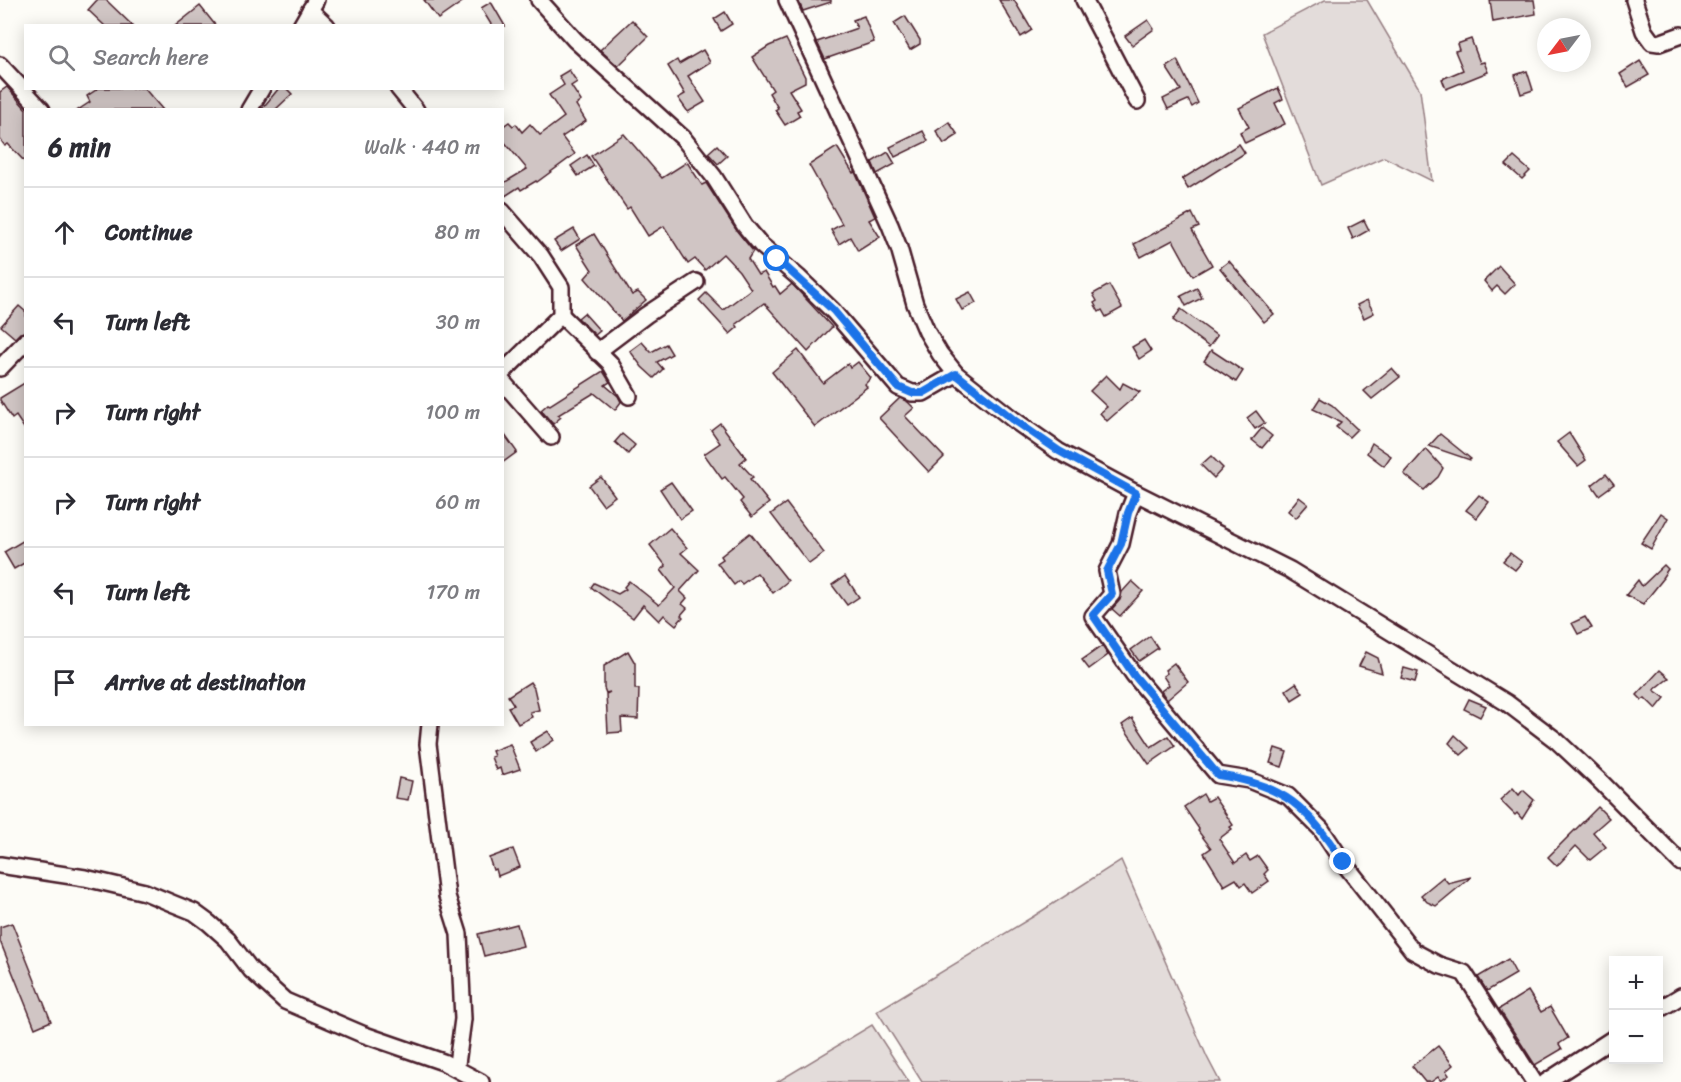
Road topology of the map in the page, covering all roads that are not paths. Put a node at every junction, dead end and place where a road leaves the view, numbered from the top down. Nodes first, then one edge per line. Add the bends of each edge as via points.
1 (540, 0) edge
2 (787, 0) edge
3 (1084, 0) edge
4 (1634, 0) edge
5 (313, 5) edge
6 (302, 24) edge
7 (326, 24) edge
8 (1681, 35) edge
9 (0, 65) edge
10 (261, 90) edge
11 (400, 90) edge
12 (1137, 101) dead end
13 (40, 108) edge
14 (250, 108) edge
15 (414, 108) edge
16 (504, 213) edge
17 (696, 282) dead end
18 (561, 315) junction
19 (24, 343) edge
20 (597, 352) junction
21 (0, 368) edge
22 (504, 371) edge
23 (956, 374) junction
24 (504, 383) edge
25 (629, 396) dead end
26 (551, 437) dead end
27 (1136, 493) junction
28 (430, 726) edge
29 (1681, 863) edge
30 (0, 865) edge
31 (1681, 996) edge
32 (1663, 1007) edge
33 (1609, 1041) edge
34 (457, 1064) dead end
35 (481, 1082) edge
36 (1534, 1082) edge
37 (1546, 1082) edge

1 - 23 street via 575,40 683,138 761,245 833,310 898,387 923,393
2 - 23 street via 890,225 927,332
3 - 12 street
4 - 8 street via 1644,31 1652,42
5 - 6 street
5 - 7 street
9 - 13 street
10 - 14 street
11 - 15 street
16 - 18 street via 542,256 561,287
17 - 20 street
18 - 20 street
18 - 22 street
19 - 21 street
20 - 25 street via 610,363
23 - 27 street via 1059,451
24 - 26 street
27 - 29 street via 1290,570 1507,703 1557,741
27 - 36 street via 1121,544 1107,571 1112,594 1093,615 1134,675 1218,775 1249,780 1288,796 1321,829 1413,951 1464,973
28 - 34 street via 428,744 447,896 459,934 462,1019
30 - 35 street via 145,892 194,912 228,940 251,970 285,1001 362,1034 443,1062
31 - 32 street
33 - 37 street

